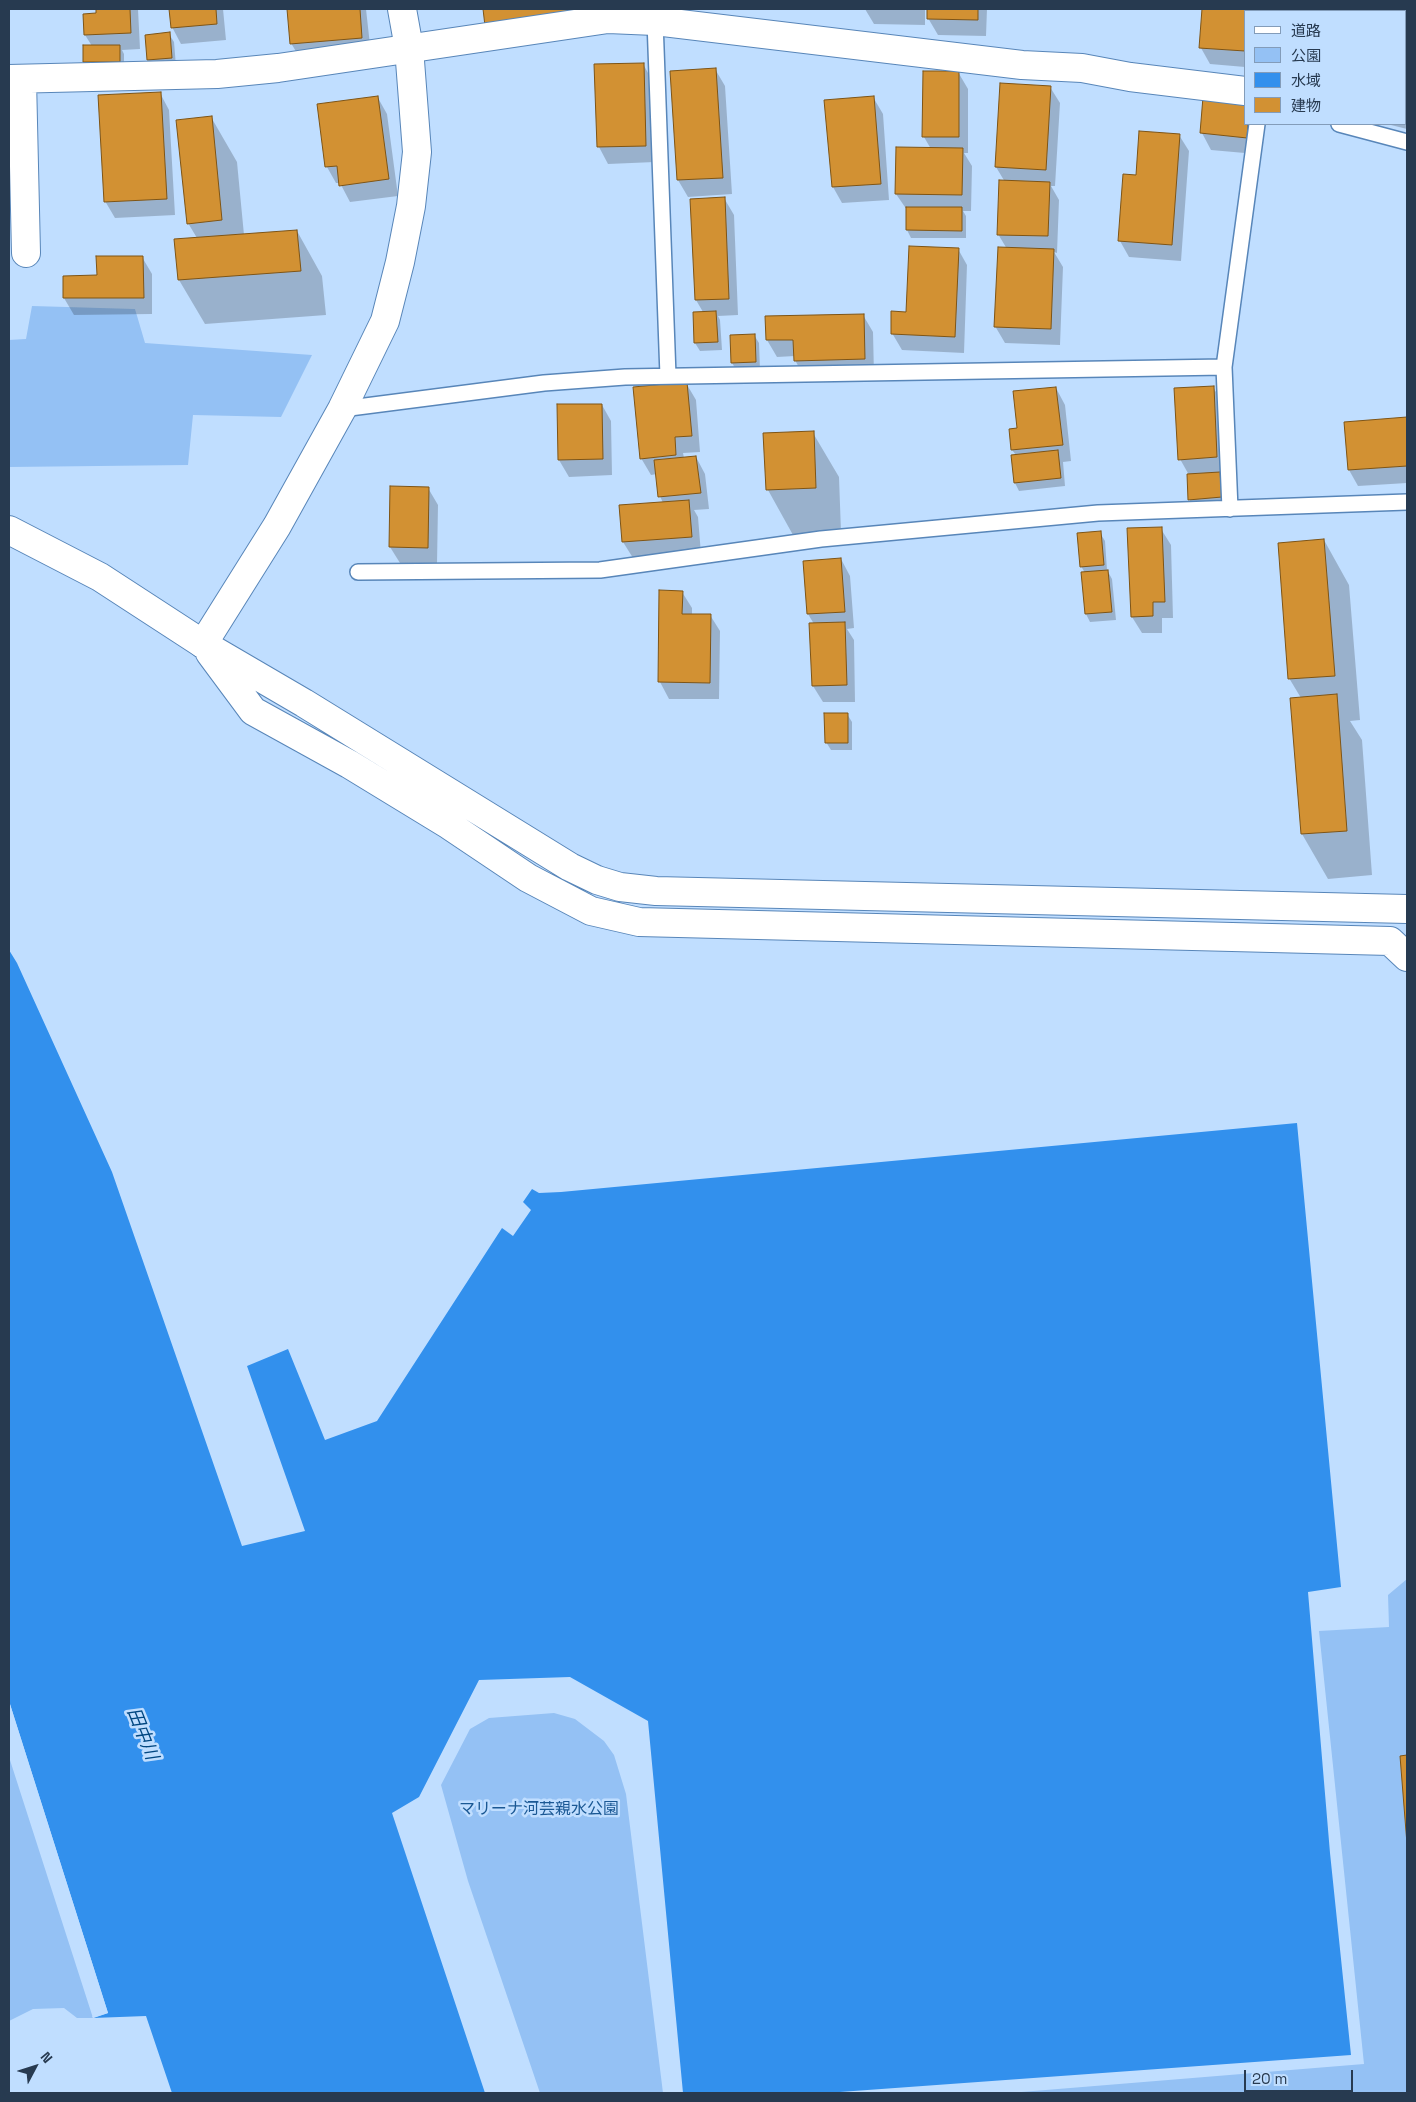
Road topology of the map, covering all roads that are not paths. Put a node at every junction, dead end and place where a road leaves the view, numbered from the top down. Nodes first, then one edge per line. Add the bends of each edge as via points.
1 (402, 9) edge
2 (655, 21) junction
3 (409, 48) junction
4 (15, 79) edge
5 (1244, 91) edge
6 (1257, 125) edge
7 (1343, 125) edge
8 (1407, 142) edge
9 (26, 253) dead end
10 (1224, 367) junction
11 (668, 376) junction
12 (342, 409) junction
13 (1407, 502) edge
14 (1230, 509) junction
15 (9, 530) edge
16 (358, 572) dead end
17 (203, 644) junction
18 (1407, 908) edge
19 (1407, 958) edge

1 - 3 street
2 - 3 street via 608,19
2 - 5 street via 1022,65 1082,68
2 - 11 lane
3 - 4 street via 217,74
3 - 12 street via 417,152 411,206 385,321
4 - 9 street
6 - 10 lane
7 - 8 lane
10 - 11 lane
10 - 14 lane
11 - 12 lane via 544,383
12 - 17 street via 277,526
13 - 14 lane
14 - 16 lane via 1098,513 821,539 600,570
15 - 17 street via 100,577
17 - 18 street via 570,867 620,887 656,891
17 - 19 street via 253,711 349,764 528,878 591,911 639,922 1390,941

